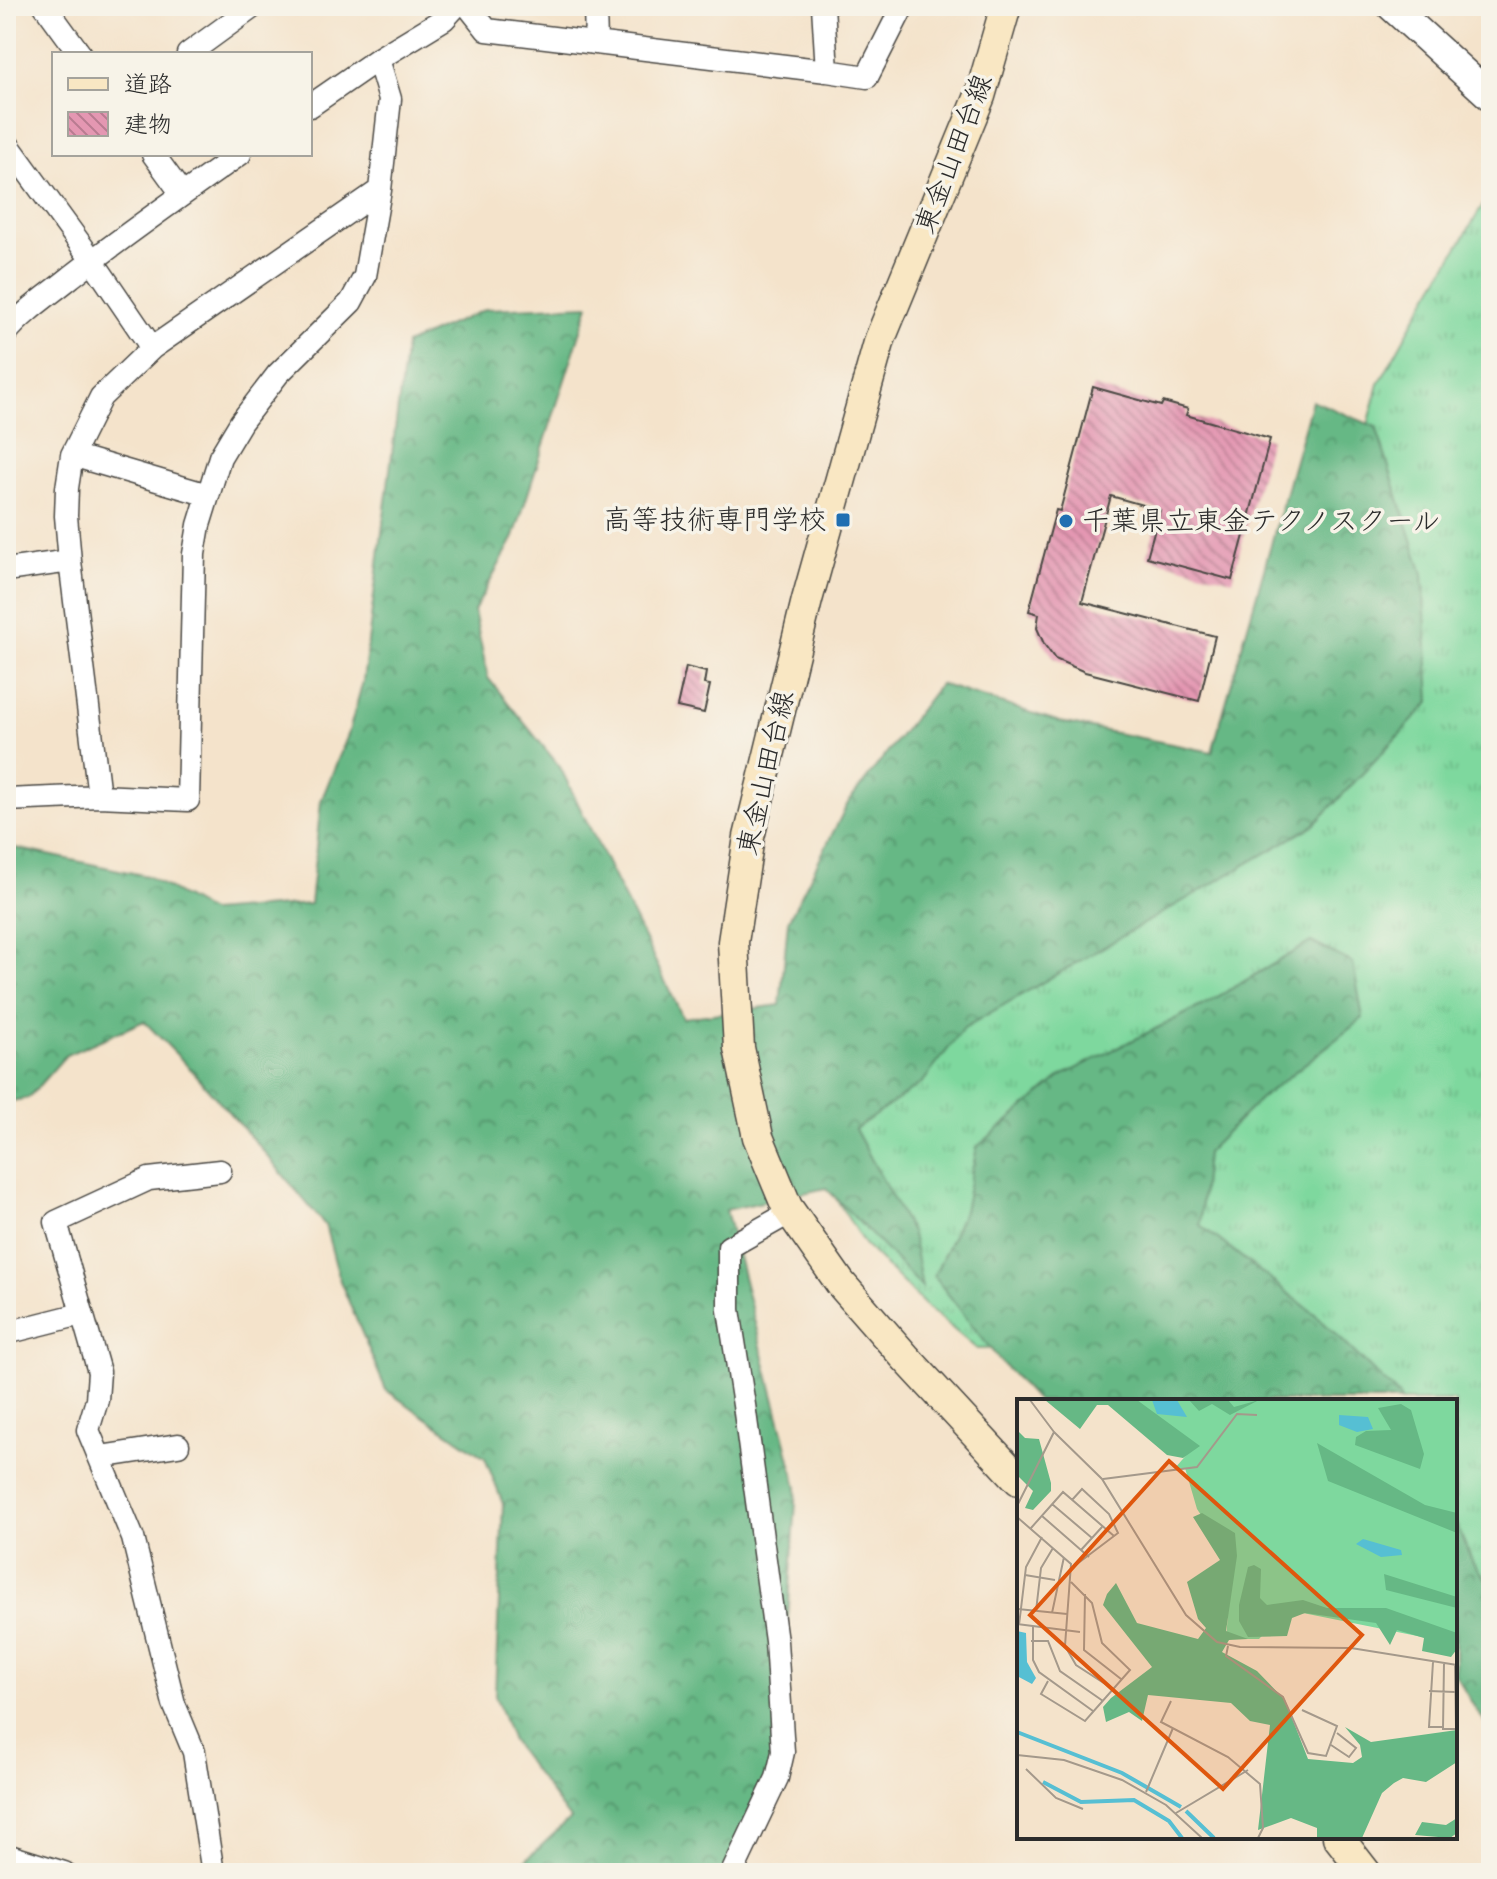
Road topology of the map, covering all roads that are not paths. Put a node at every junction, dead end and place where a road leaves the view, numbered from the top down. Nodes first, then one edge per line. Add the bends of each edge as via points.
1 (254, 6) edge
2 (456, 6) edge
3 (468, 6) edge
4 (595, 6) edge
5 (823, 6) edge
6 (903, 6) edge
7 (1006, 6) edge
8 (1391, 6) edge
9 (51, 8) edge
10 (596, 43) junction
11 (79, 52) edge
12 (191, 52) edge
13 (378, 59) junction
14 (827, 71) junction
15 (1491, 97) edge
16 (312, 105) edge
17 (6, 142) edge
18 (154, 156) edge
19 (237, 156) edge
20 (380, 190) junction
21 (182, 194) junction
22 (92, 260) junction
23 (6, 333) edge
24 (152, 348) junction
25 (72, 455) junction
26 (208, 495) junction
27 (70, 561) junction
28 (6, 570) edge
29 (99, 796) junction
30 (6, 800) edge
31 (220, 1171) dead end
32 (791, 1212) junction
33 (81, 1314) junction
34 (6, 1333) edge
35 (178, 1445) dead end
36 (100, 1457) junction
37 (1017, 1478) edge
38 (1340, 1839) edge
39 (6, 1855) edge
40 (64, 1873) edge
41 (213, 1873) edge
42 (732, 1873) edge
43 (1366, 1873) edge

1 - 12 street
2 - 13 street via 444,19
3 - 10 street via 487,30
4 - 10 street
5 - 14 street
6 - 14 street via 867,77
7 - 32 main road, 東金山田台線 via 980,96 880,339 807,600 749,837 733,942 739,1048 758,1137
8 - 15 street
9 - 11 street
10 - 14 street
13 - 16 street
13 - 20 street via 390,99
17 - 22 street
18 - 21 street
19 - 21 street
20 - 24 street
20 - 26 street via 365,276 351,302 278,374 241,422 220,457
21 - 22 street
22 - 23 street
22 - 24 street
24 - 25 street via 101,397
25 - 26 street
25 - 27 street via 66,516
26 - 29 street via 194,554 188,800
27 - 28 street
27 - 29 street
29 - 30 street
31 - 33 street via 149,1179 56,1222
32 - 37 main road, 東金山田台線 via 841,1284
32 - 42 street via 729,1247 729,1310 776,1641 783,1752 777,1778
33 - 34 street
33 - 36 street via 99,1372 88,1430
35 - 36 street
36 - 41 street via 133,1538 174,1704 194,1752
38 - 43 main road
39 - 40 street

